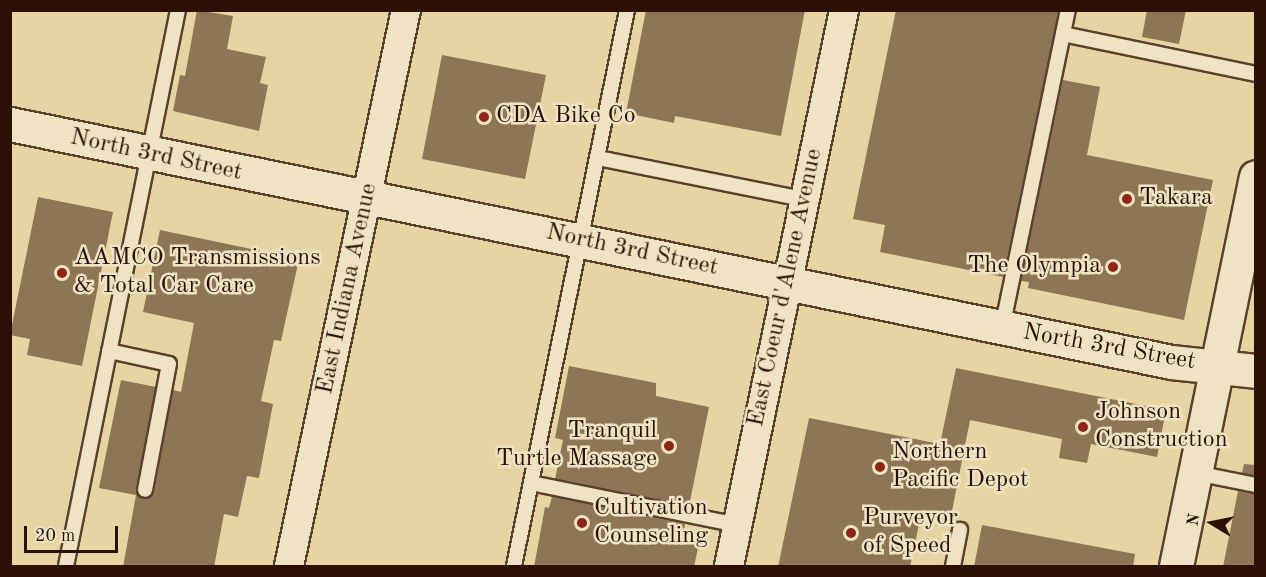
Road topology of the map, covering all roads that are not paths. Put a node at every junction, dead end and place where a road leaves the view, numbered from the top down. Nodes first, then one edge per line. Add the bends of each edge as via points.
1 (178, 10) edge
2 (406, 10) edge
3 (627, 10) edge
4 (844, 10) edge
5 (1068, 10) edge
6 (1063, 34) junction
7 (1256, 74) edge
8 (10, 124) edge
9 (148, 155) junction
10 (598, 158) junction
11 (1254, 193) edge
12 (368, 199) junction
13 (804, 200) junction
14 (582, 239) junction
15 (787, 284) junction
16 (1002, 328) junction
17 (109, 351) junction
18 (1217, 367) junction
19 (1256, 371) edge
20 (1196, 473) junction
21 (531, 483) junction
22 (1256, 485) edge
23 (145, 490) dead end
24 (738, 525) junction
25 (960, 530) dead end
26 (66, 567) edge
27 (289, 567) edge
28 (514, 567) edge
29 (729, 567) edge
30 (953, 567) edge
31 (1176, 567) edge

1 - 9 lane
2 - 12 street, East Indiana Avenue
3 - 10 lane
4 - 13 street, East Coeur d'Alene Avenue
5 - 6 lane
6 - 7 lane
6 - 16 lane
8 - 9 main road, North 3rd Street
9 - 12 main road, North 3rd Street
9 - 17 lane
10 - 13 lane
10 - 14 lane
11 - 18 main road
12 - 14 main road, North 3rd Street
12 - 27 street, East Indiana Avenue
13 - 15 street, East Coeur d'Alene Avenue
14 - 15 main road, North 3rd Street
14 - 21 lane
15 - 16 main road, North 3rd Street
15 - 24 street, East Coeur d'Alene Avenue
16 - 18 main road, North 3rd Street via 1171,362
17 - 23 lane via 168,364
17 - 26 lane
18 - 19 main road, North 3rd Street
18 - 20 main road
20 - 22 lane
20 - 31 main road
21 - 24 lane
21 - 28 lane
24 - 29 street, East Coeur d'Alene Avenue
25 - 30 lane

